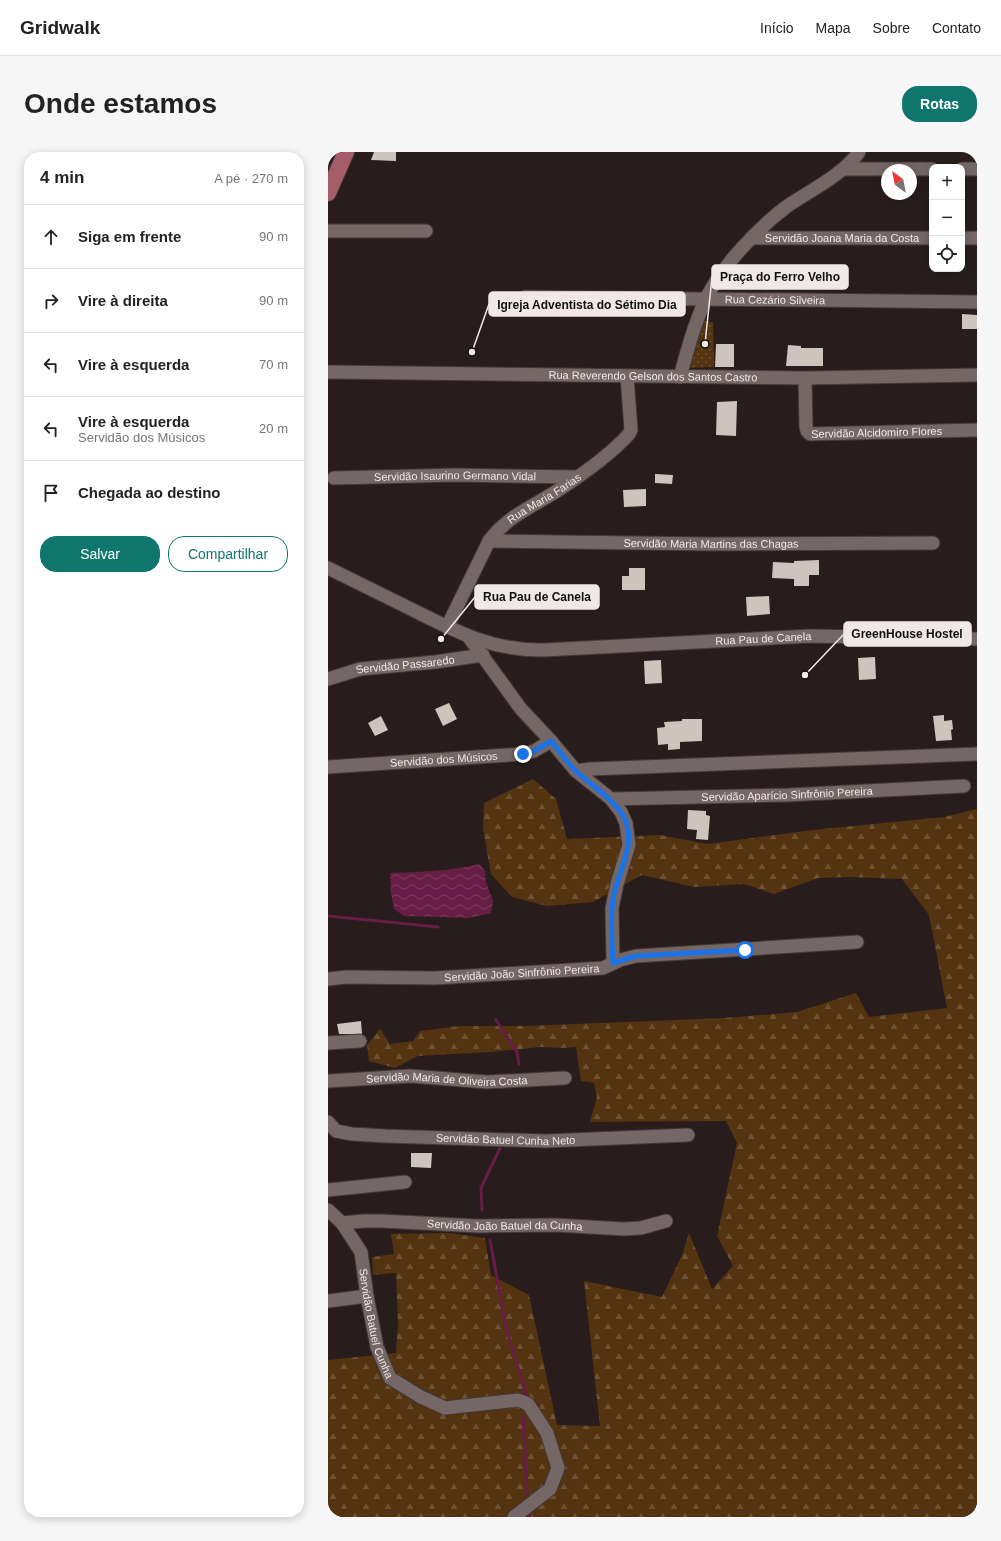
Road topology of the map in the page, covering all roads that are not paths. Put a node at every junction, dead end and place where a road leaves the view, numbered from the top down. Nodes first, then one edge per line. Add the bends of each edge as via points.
1 (346, 152) edge
2 (859, 152) edge
3 (843, 169) junction
4 (929, 169) edge
5 (965, 169) edge
6 (977, 169) edge
7 (328, 194) edge
8 (328, 231) edge
9 (426, 231) dead end
10 (751, 238) junction
11 (929, 238) edge
12 (965, 238) edge
13 (977, 238) edge
14 (525, 297) dead end
15 (706, 299) junction
16 (977, 302) edge
17 (328, 372) edge
18 (977, 375) edge
19 (627, 376) junction
20 (680, 377) junction
21 (805, 378) junction
22 (977, 430) edge
23 (576, 477) junction
24 (334, 478) dead end
25 (489, 541) junction
26 (933, 544) dead end
27 (328, 568) edge
28 (447, 627) junction
29 (468, 636) junction
30 (977, 638) edge
31 (483, 655) junction
32 (328, 679) edge
33 (546, 744) junction
34 (977, 754) edge
35 (328, 767) edge
36 (576, 771) junction
37 (964, 786) dead end
38 (611, 799) junction
39 (857, 942) dead end
40 (613, 963) junction
41 (328, 979) edge
42 (360, 1041) dead end
43 (328, 1043) edge
44 (565, 1078) dead end
45 (328, 1081) edge
46 (328, 1122) edge
47 (688, 1135) dead end
48 (405, 1182) dead end
49 (328, 1190) edge
50 (328, 1210) edge
51 (666, 1221) dead end
52 (342, 1223) junction
53 (367, 1296) junction
54 (328, 1301) edge
55 (514, 1517) edge

1 - 7 main road
2 - 3 street
3 - 4 street
3 - 10 street via 782,210
5 - 6 street
8 - 9 street
10 - 11 street, Servidão Joana Maria da Costa
10 - 15 street via 725,269
12 - 13 street
14 - 15 street, Rua Cezário Silveira
15 - 16 street, Rua Cezário Silveira
15 - 20 street
17 - 19 street, Rua Reverendo Gelson dos Santos Castro
18 - 21 street, Rua Reverendo Gelson dos Santos Castro
19 - 20 street, Rua Reverendo Gelson dos Santos Castro
19 - 23 street, Rua Maria Farias via 631,430 629,434
20 - 21 street, Rua Reverendo Gelson dos Santos Castro
21 - 22 street, Servidão Alcidomiro Flores via 806,427 810,434
23 - 24 street, Servidão Isaurino Germano Vidal via 455,475
23 - 25 street, Rua Maria Farias via 511,518
25 - 26 street, Servidão Maria Martins das Chagas
25 - 28 street, Rua Maria Farias
27 - 28 street, Rua Pau de Canela
28 - 29 street, Rua Pau de Canela
29 - 30 street, Rua Pau de Canela via 502,647 529,650 810,636
29 - 31 street
31 - 32 street, Servidão Passaredo via 360,669
31 - 33 street
33 - 35 street, Servidão dos Músicos via 523,754 418,758
33 - 36 street
34 - 36 street
36 - 38 street
37 - 38 street, Servidão Aparício Sinfrônio Pereira via 788,795
38 - 40 street via 626,823 629,845 613,897
39 - 40 street, Servidão João Sinfrônio Pereira via 636,956
40 - 41 street, Servidão João Sinfrônio Pereira via 603,968 435,978
42 - 43 street
44 - 45 street, Servidão Maria de Oliveira Costa via 487,1082 410,1076
46 - 47 street, Servidão Batuel Cunha Neto via 336,1130 352,1134 546,1142
48 - 49 street
50 - 52 street, Servidão Batuel Cunha
51 - 52 street, Servidão João Batuel da Cunha via 641,1228 623,1229 382,1221
52 - 53 street, Servidão Batuel Cunha via 361,1252
53 - 54 street
53 - 55 street, Servidão Batuel Cunha via 377,1347 390,1378 445,1408 518,1400 528,1404 547,1433 558,1468 550,1489

